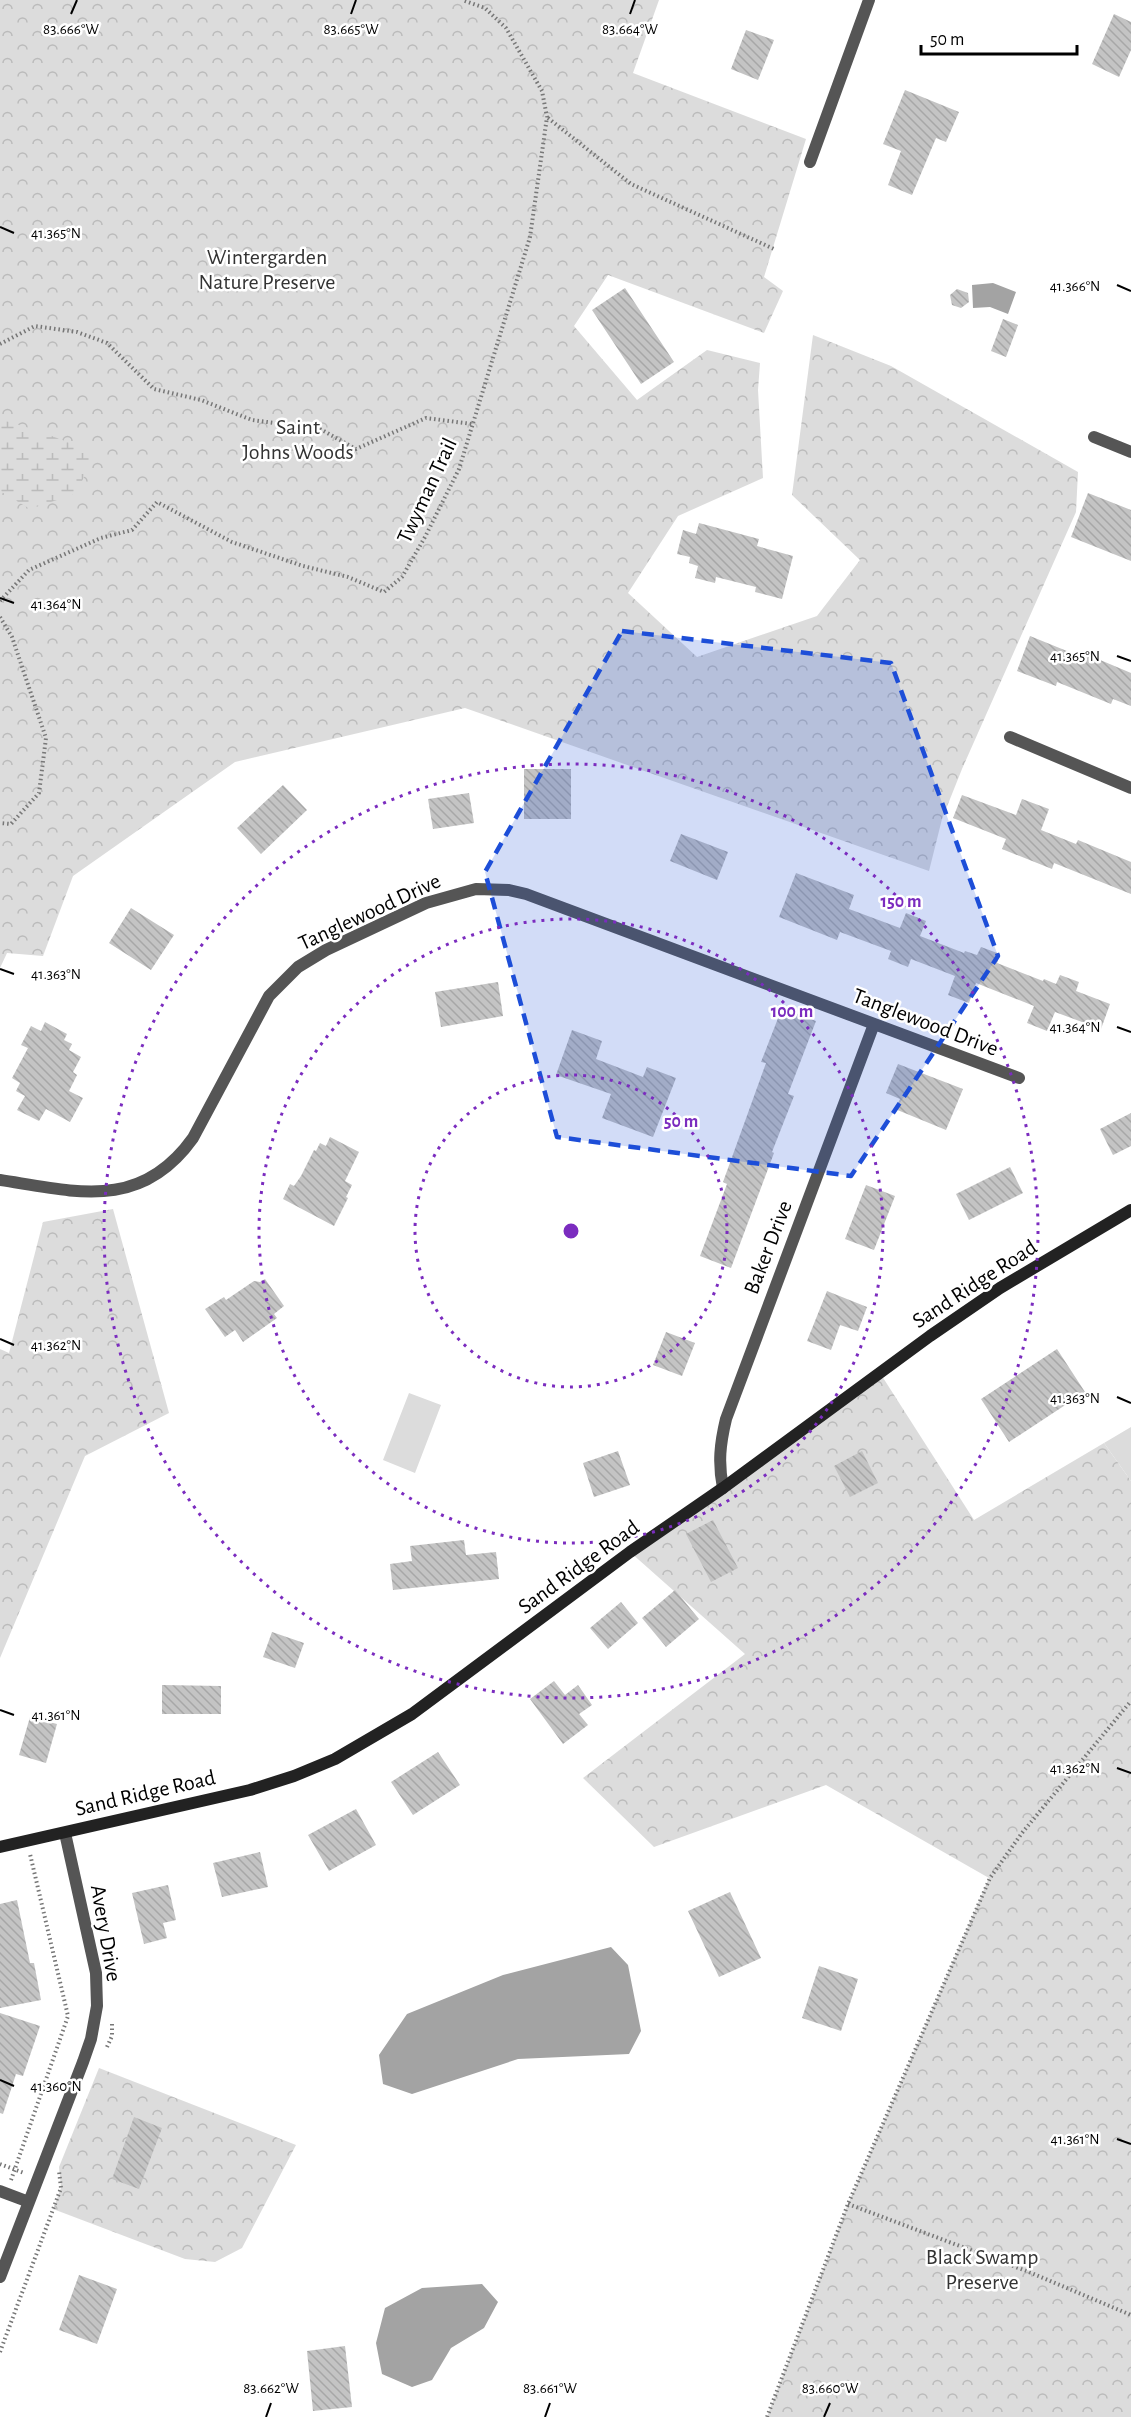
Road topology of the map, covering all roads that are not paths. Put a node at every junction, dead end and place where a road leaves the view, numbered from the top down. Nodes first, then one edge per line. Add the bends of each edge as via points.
1 (869, 0) edge
2 (810, 162) dead end
3 (1094, 437) dead end
4 (1131, 452) edge
5 (1010, 737) dead end
6 (1131, 788) edge
7 (874, 1024) junction
8 (1019, 1078) dead end
9 (0, 1180) edge
10 (1131, 1210) edge
11 (723, 1488) junction
12 (65, 1833) junction
13 (0, 1847) edge
14 (3, 2192) edge
15 (29, 2202) junction
16 (0, 2277) edge

1 - 2 street
3 - 4 street
5 - 6 street
7 - 8 street, Tanglewood Drive
7 - 9 street, Tanglewood Drive via 526,894 492,888 459,892 426,903 326,950 285,978 269,996 194,1138 157,1175 127,1188 92,1191
7 - 11 street, Baker Drive via 726,1419 719,1446
10 - 11 street, Sand Ridge Road via 1000,1288
11 - 12 street, Sand Ridge Road via 412,1714 335,1759 250,1790
12 - 13 street, Sand Ridge Road
12 - 15 street, Avery Drive via 96,1973 97,2006 83,2062
14 - 15 street
15 - 16 street, Avery Drive

